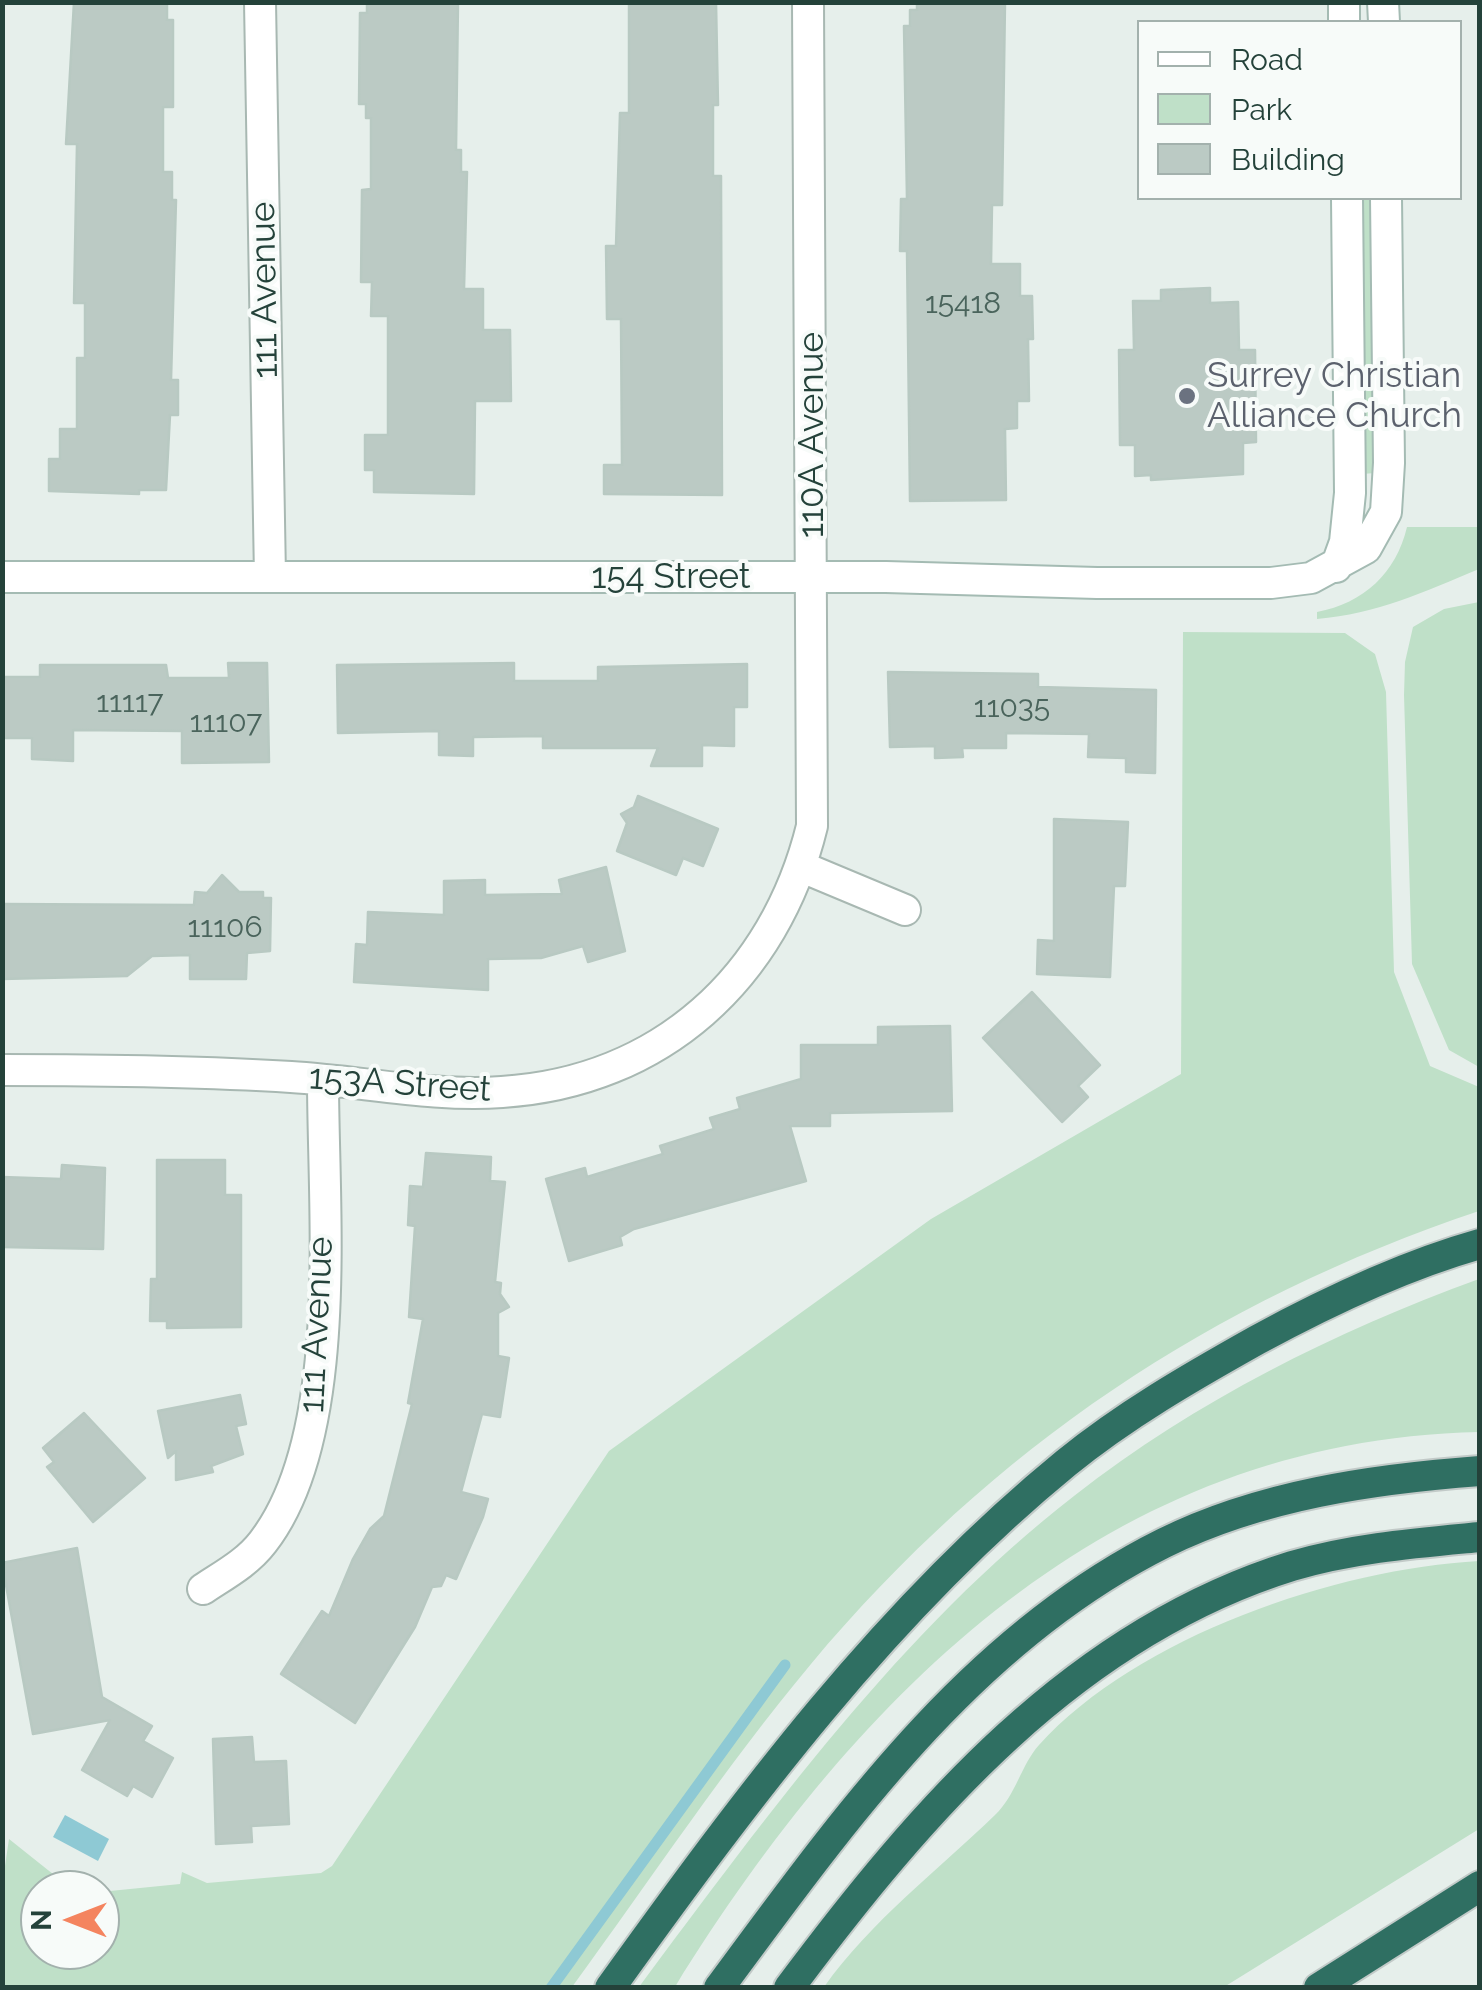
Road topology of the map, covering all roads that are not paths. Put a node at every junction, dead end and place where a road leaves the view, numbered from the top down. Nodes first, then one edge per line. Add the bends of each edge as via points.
1 (260, 2) edge
2 (808, 2) edge
3 (1347, 200) edge
4 (1386, 200) edge
5 (1336, 567) junction
6 (2, 577) edge
7 (270, 577) junction
8 (813, 577) junction
9 (802, 867) junction
10 (905, 910) dead end
11 (755, 958) joint
12 (2, 1070) edge
13 (323, 1081) junction
14 (1480, 1244) edge
15 (1480, 1472) edge
16 (1480, 1537) edge
17 (203, 1589) dead end
18 (1480, 1886) edge
19 (610, 1988) edge
20 (719, 1988) edge
21 (789, 1988) edge
22 (1318, 1988) edge

1 - 7 street, 111 Avenue
2 - 8 street, 110A Avenue
3 - 5 street via 1350,493
4 - 5 street via 1388,497 1373,540
5 - 8 street, 154 Street via 1271,583
6 - 7 street, 154 Street
7 - 8 street, 154 Street
8 - 9 street, 110A Avenue via 814,781
9 - 10 street
9 - 11 street, 110A Avenue
11 - 13 street, 153A Street via 683,1028 619,1066 575,1081 502,1092
12 - 13 street, 153A Street
13 - 17 street, 111 Avenue via 321,1365 309,1444 264,1540
14 - 19 highway via 1326,1302 1170,1389 1067,1463 930,1587 799,1732
15 - 20 highway via 1397,1477 1220,1520 1164,1543 1058,1608 954,1695 883,1774
16 - 21 highway via 1292,1566 1193,1608 1093,1666 952,1786 872,1876
18 - 22 highway

